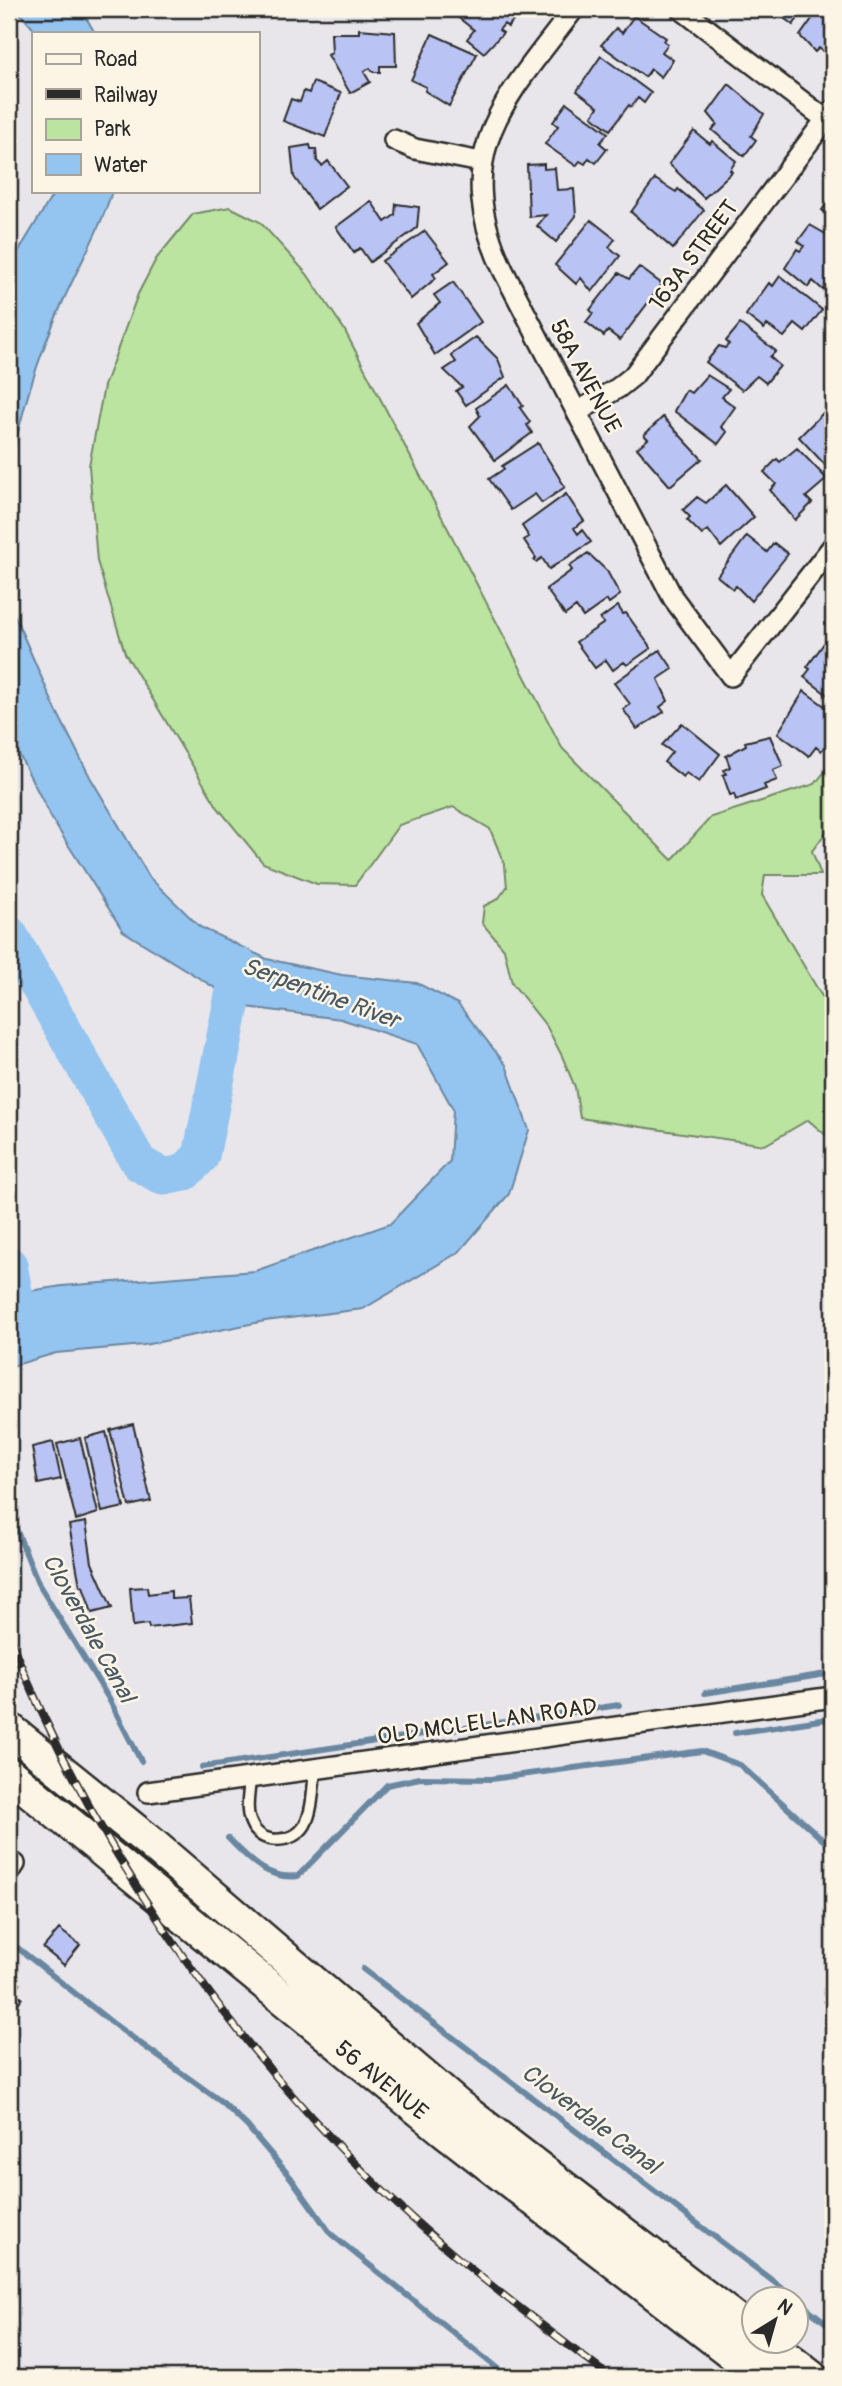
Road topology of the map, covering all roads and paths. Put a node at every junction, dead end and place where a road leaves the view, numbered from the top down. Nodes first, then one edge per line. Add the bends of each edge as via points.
1 (574, 9) edge
2 (681, 9) edge
3 (831, 118) edge
4 (394, 140) dead end
5 (481, 162) junction
6 (577, 412) junction
7 (833, 546) edge
8 (833, 1697) edge
9 (9, 1729) edge
10 (315, 1770) junction
11 (9, 1774) edge
12 (250, 1779) junction
13 (148, 1792) dead end
14 (740, 2323) edge
15 (781, 2354) edge
16 (763, 2377) edge
17 (811, 2377) edge

1 - 5 street via 498,114
2 - 3 street
3 - 6 street, 163A STREET via 633,376
4 - 5 street via 415,149
5 - 6 street, 58A AVENUE via 482,214 490,243
6 - 7 street, 58A AVENUE via 674,597 731,676
8 - 10 street, OLD MCLELLAN ROAD
9 - 14 highway, 56 AVENUE via 152,1844 458,2106
10 - 12 street, OLD MCLELLAN ROAD
10 - 12 lane via 308,1819 295,1836 284,1840 261,1835 251,1825 247,1809
11 - 16 highway, 56 AVENUE via 444,2130
12 - 13 street, OLD MCLELLAN ROAD
15 - 17 highway

